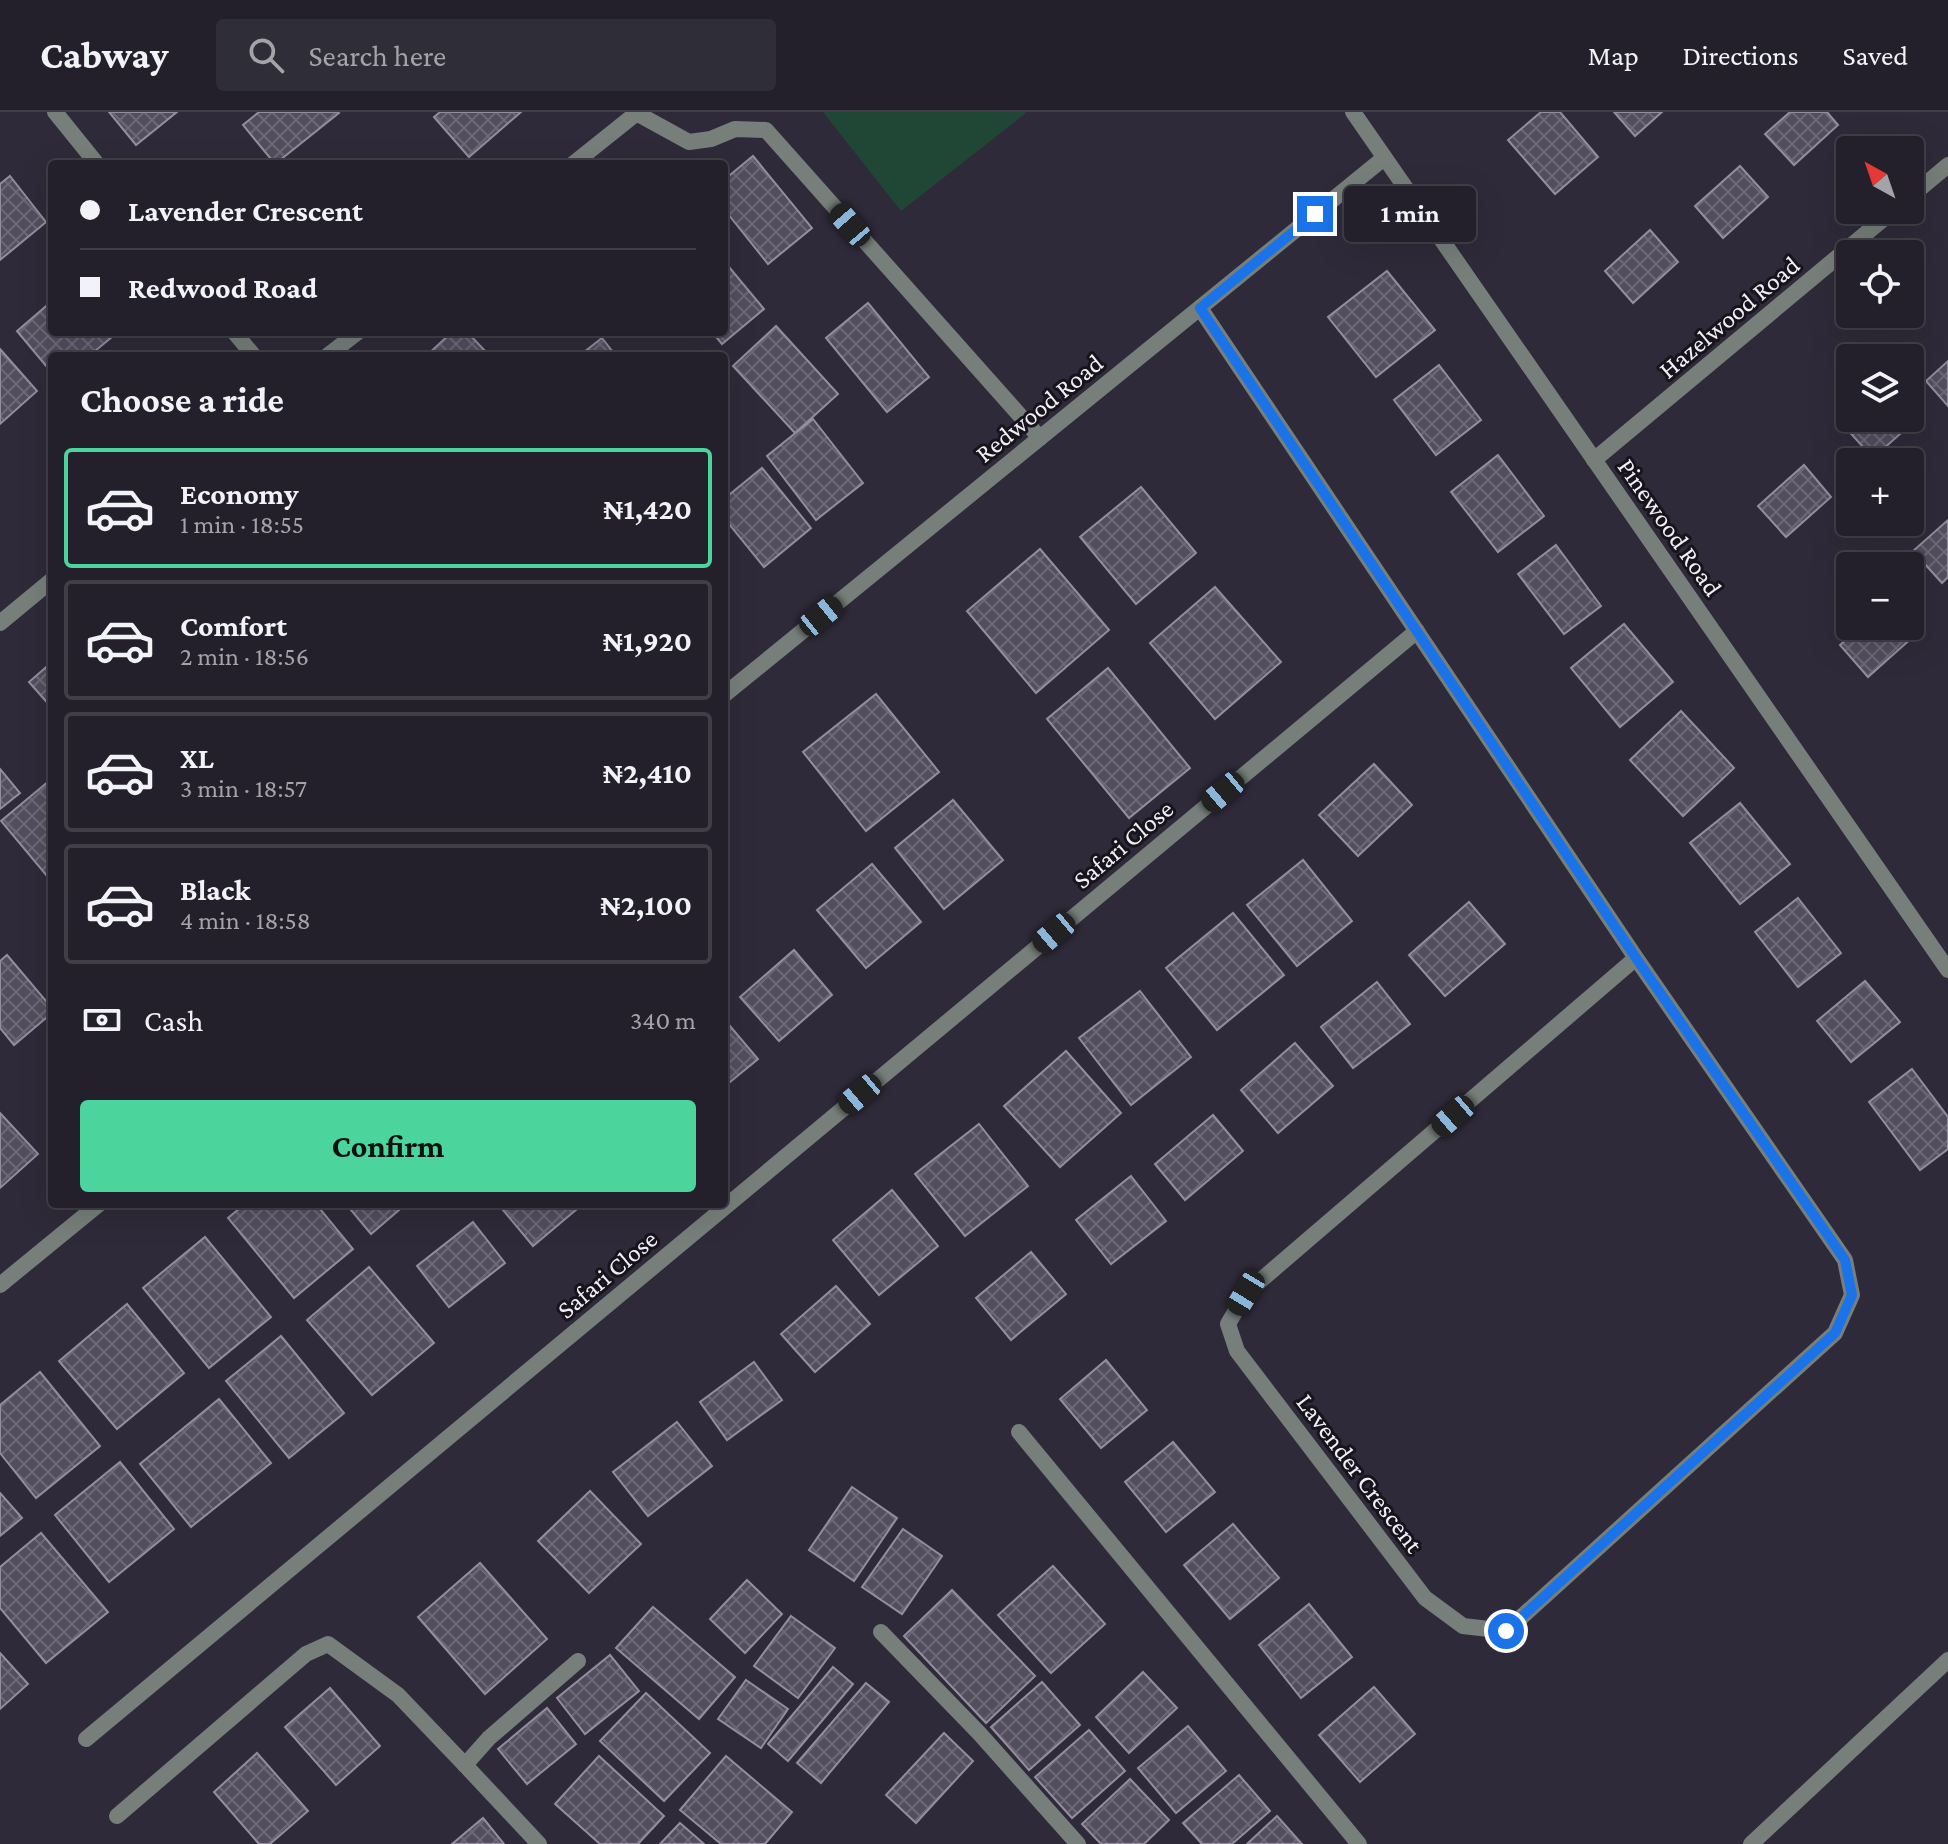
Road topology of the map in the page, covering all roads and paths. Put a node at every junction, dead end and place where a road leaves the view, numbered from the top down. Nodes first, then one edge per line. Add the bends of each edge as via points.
1 (55, 112) edge
2 (1353, 112) edge
3 (638, 113) edge
4 (1384, 158) junction
5 (94, 160) edge
6 (578, 160) edge
7 (1948, 165) edge
8 (1924, 185) edge
9 (1877, 224) edge
10 (1200, 308) junction
11 (237, 336) edge
12 (353, 336) edge
13 (251, 352) edge
14 (332, 352) edge
15 (1040, 438) junction
16 (1594, 460) junction
17 (48, 583) edge
18 (0, 623) edge
19 (1417, 631) junction
20 (728, 692) edge
21 (1636, 958) junction
22 (1948, 970) edge
23 (728, 1205) edge
24 (94, 1208) edge
25 (724, 1208) edge
26 (0, 1285) edge
27 (1019, 1432) dead end
28 (881, 1632) dead end
29 (1948, 1660) edge
30 (578, 1661) dead end
31 (86, 1739) dead end
32 (465, 1765) junction
33 (117, 1816) dead end
34 (539, 1844) edge
35 (1078, 1844) edge
36 (1359, 1844) edge
37 (1751, 1844) edge

1 - 5 street
2 - 4 street, Pinewood Road
3 - 6 street
3 - 15 street via 689,142 735,129 766,130
4 - 10 street, Redwood Road
4 - 16 street, Pinewood Road
7 - 8 street
9 - 16 street, Hazelwood Road
10 - 15 street, Redwood Road
10 - 19 street
11 - 13 street
12 - 14 street
15 - 20 street, Redwood Road
16 - 22 street, Pinewood Road
17 - 18 street
19 - 21 street
19 - 23 street, Safari Close
21 - 21 street, Lavender Crescent via 1845,1260 1852,1295 1835,1333 1506,1631 1463,1626 1425,1598 1237,1351 1228,1324 1246,1293
24 - 26 street
25 - 31 street, Safari Close
27 - 36 street
28 - 35 street
29 - 37 street
30 - 32 street
32 - 33 street via 398,1695 328,1644 306,1654
32 - 34 street

